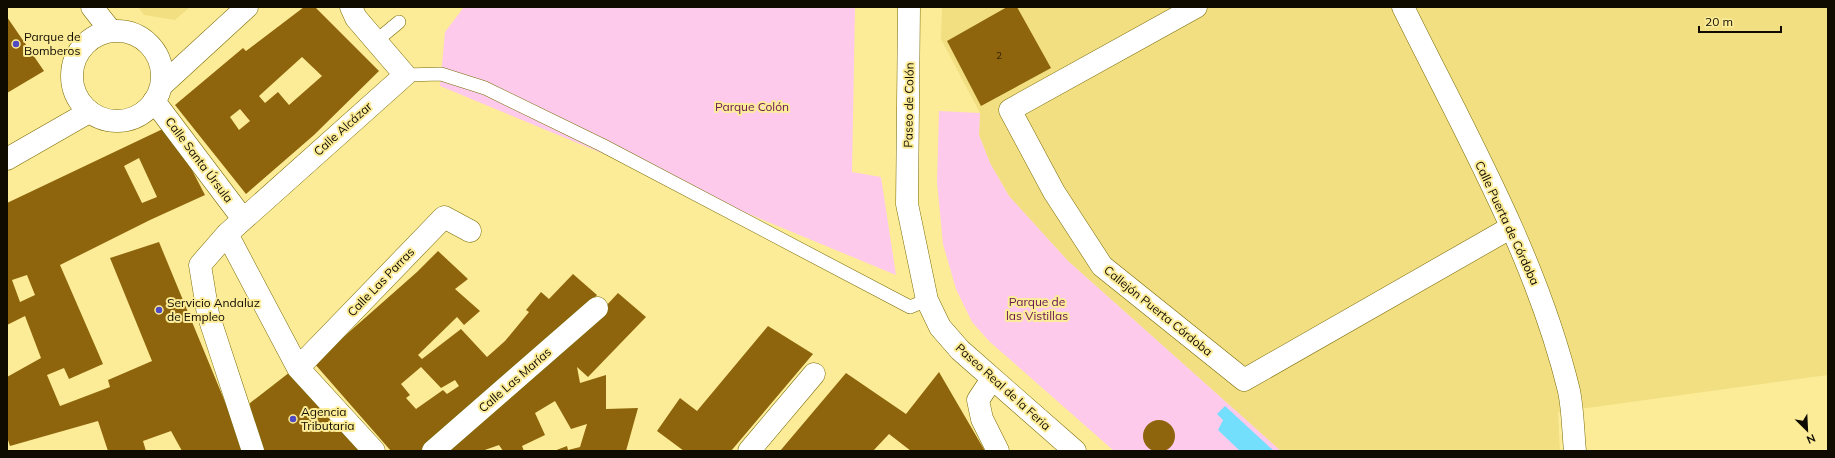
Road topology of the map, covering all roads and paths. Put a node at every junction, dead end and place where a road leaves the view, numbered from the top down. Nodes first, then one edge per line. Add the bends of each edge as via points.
1 (92, 7) edge
2 (247, 7) edge
3 (334, 7) edge
4 (909, 7) edge
5 (1196, 7) edge
6 (1403, 7) edge
7 (354, 13) edge
8 (399, 22) dead end
9 (111, 32) junction
10 (376, 41) junction
11 (404, 75) junction
12 (158, 94) junction
13 (89, 112) junction
14 (7, 160) edge
15 (908, 204) joint
16 (243, 219) junction
17 (1510, 228) junction
18 (470, 231) dead end
19 (227, 234) junction
20 (927, 300) junction
21 (597, 308) dead end
22 (298, 368) junction
23 (814, 374) dead end
24 (992, 379) junction
25 (251, 445) edge
26 (374, 451) edge
27 (433, 451) edge
28 (749, 451) edge
29 (998, 451) edge
30 (1075, 451) edge
31 (1575, 451) edge

1 - 9 street
2 - 12 street
3 - 7 street
4 - 15 street, Paseo de Colón
5 - 17 street, Callejón Puerta Córdoba via 1010,110 1054,192 1102,266 1244,380
6 - 17 street, Calle Puerta de Córdoba
7 - 10 street
8 - 10 lane
9 - 12 street via 125,32 139,37 150,46 158,58 162,72
9 - 13 street via 96,36 84,45 76,58 72,73 73,88 79,101
10 - 11 street
11 - 16 street, Calle Alcázar
11 - 20 lane via 441,74 485,88 602,145 910,307
12 - 13 street via 144,112 131,119 102,119
12 - 16 street, Calle Santa Úrsula
13 - 14 street
15 - 20 street, Paseo Real de la Feria
16 - 19 street, Calle Alcázar
17 - 31 street, Calle Puerta de Córdoba via 1536,284 1569,392
18 - 22 street, Calle Las Parras via 444,217
19 - 22 street
19 - 25 street, Calle Alcázar via 200,265 208,314
20 - 24 street, Paseo Real de la Feria via 940,327 960,350
21 - 27 street, Calle Las Marías
22 - 26 street
23 - 28 street
24 - 29 street via 978,400 982,418
24 - 30 street, Paseo Real de la Feria

